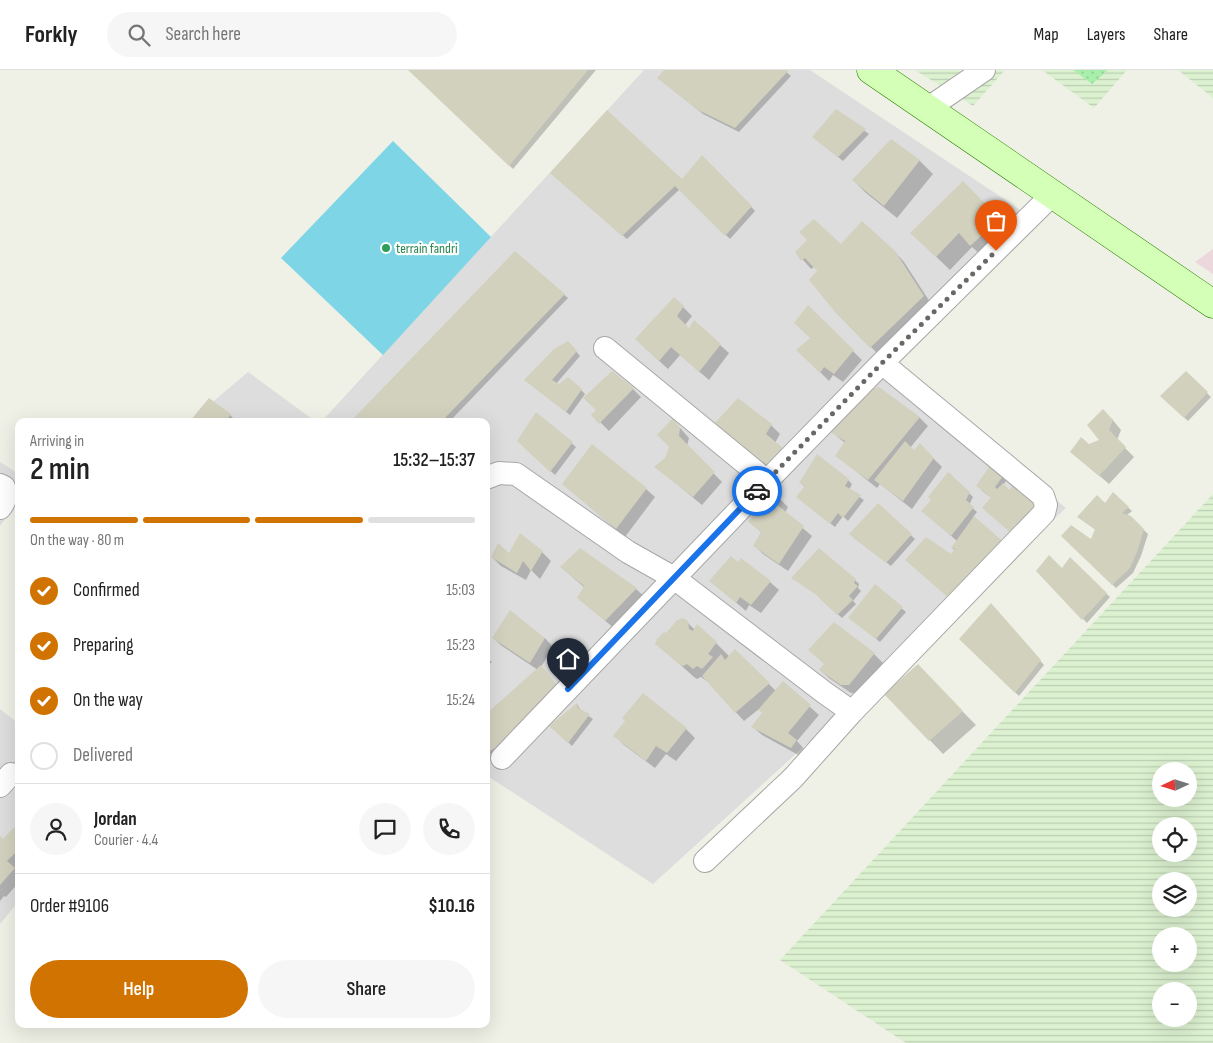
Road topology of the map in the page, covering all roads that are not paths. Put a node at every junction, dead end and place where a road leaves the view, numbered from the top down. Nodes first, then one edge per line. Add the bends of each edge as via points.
1 (871, 70) edge
2 (984, 70) edge
3 (927, 109) junction
4 (1052, 195) junction
5 (1213, 304) edge
6 (605, 348) dead end
7 (882, 363) junction
8 (490, 476) edge
9 (767, 481) junction
10 (0, 485) edge
11 (0, 508) edge
12 (674, 578) junction
13 (852, 712) junction
14 (502, 758) dead end
15 (706, 860) dead end

1 - 3 main road
2 - 3 street
3 - 4 main road
4 - 5 main road
4 - 7 street
6 - 9 street
7 - 9 street
7 - 13 street via 1043,496 1046,505 1044,513
8 - 12 street via 498,473 516,474 628,552
9 - 12 street
10 - 11 street via 4,487 6,496
12 - 13 street
12 - 14 street
13 - 15 street via 793,778

